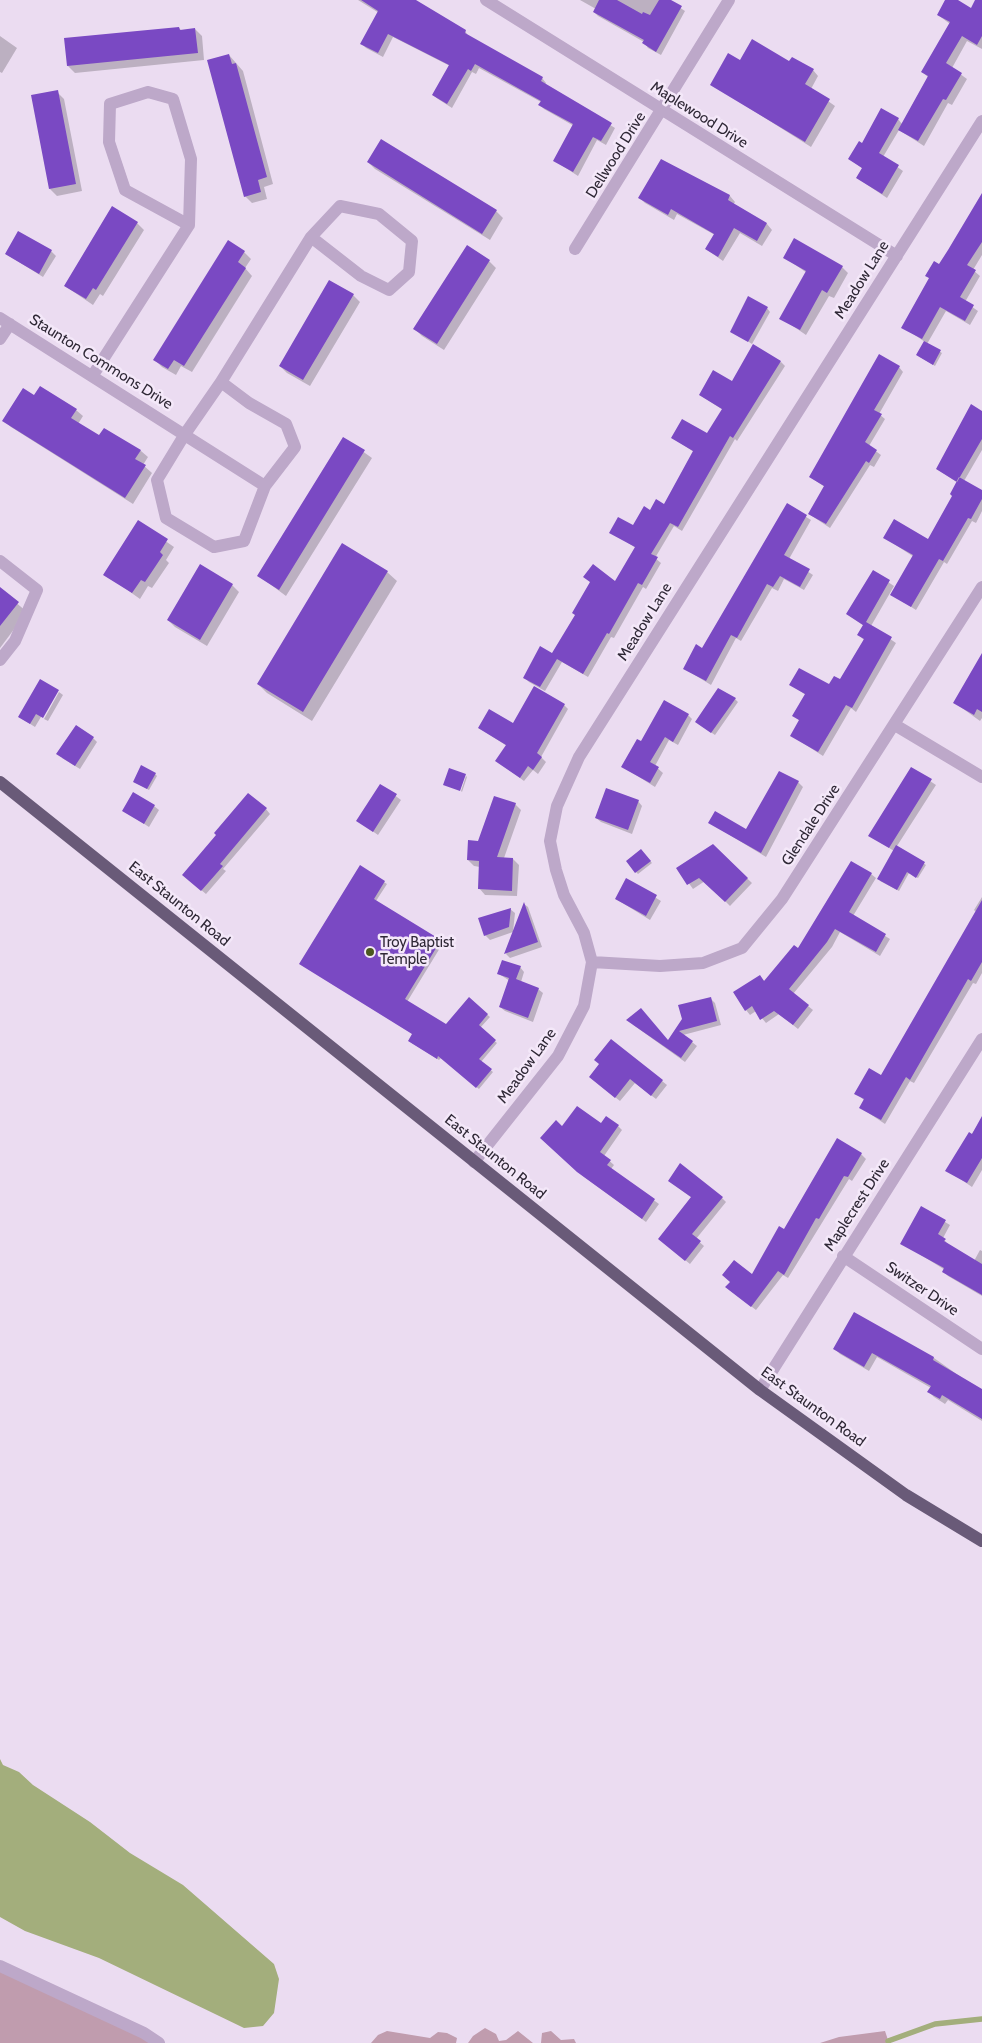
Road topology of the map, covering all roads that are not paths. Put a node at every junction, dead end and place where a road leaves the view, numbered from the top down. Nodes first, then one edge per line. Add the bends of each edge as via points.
1 (486, 0) edge
2 (730, 0) edge
3 (662, 111) junction
4 (982, 120) edge
5 (189, 226) junction
6 (311, 237) junction
7 (575, 249) dead end
8 (897, 256) junction
9 (5, 321) edge
10 (0, 339) edge
11 (92, 376) junction
12 (222, 382) junction
13 (185, 434) junction
14 (265, 486) junction
15 (0, 561) edge
16 (982, 587) edge
17 (0, 660) edge
18 (895, 726) junction
19 (982, 777) edge
20 (0, 782) edge
21 (592, 962) junction
22 (982, 1039) edge
23 (474, 1162) junction
24 (843, 1256) junction
25 (982, 1349) edge
26 (760, 1390) junction
27 (982, 1541) edge
28 (0, 1966) edge
29 (159, 2043) edge

1 - 3 street, Maplewood Drive
2 - 3 street, Dellwood Drive
3 - 7 street, Dellwood Drive
3 - 8 street, Maplewood Drive
4 - 8 street, Meadow Lane
5 - 5 street via 191,159 173,99 148,92 110,104 109,142 125,190
5 - 11 street
6 - 6 street via 340,206 379,214 412,241 409,272 389,290 361,276
6 - 12 street
8 - 21 street, Meadow Lane via 579,757 557,806 550,841 556,870 564,895 584,933
9 - 10 street
9 - 11 street, Staunton Commons Drive
11 - 13 street, Staunton Commons Drive
12 - 13 street
12 - 14 street via 249,403 286,424 295,447
13 - 14 street, Staunton Commons Drive
13 - 14 street via 157,480 166,518 214,547 244,541
15 - 17 street via 37,590 15,641
16 - 18 street, Glendale Drive
18 - 19 street
18 - 21 street, Glendale Drive via 782,900 742,948 703,964 660,966
20 - 23 main road, East Staunton Road
21 - 23 street, Meadow Lane via 584,1006 558,1056
22 - 24 street, Maplecrest Drive
23 - 26 main road, East Staunton Road
24 - 25 street, Switzer Drive
24 - 26 street, Maplecrest Drive
26 - 27 main road, East Staunton Road via 906,1495
28 - 29 street

